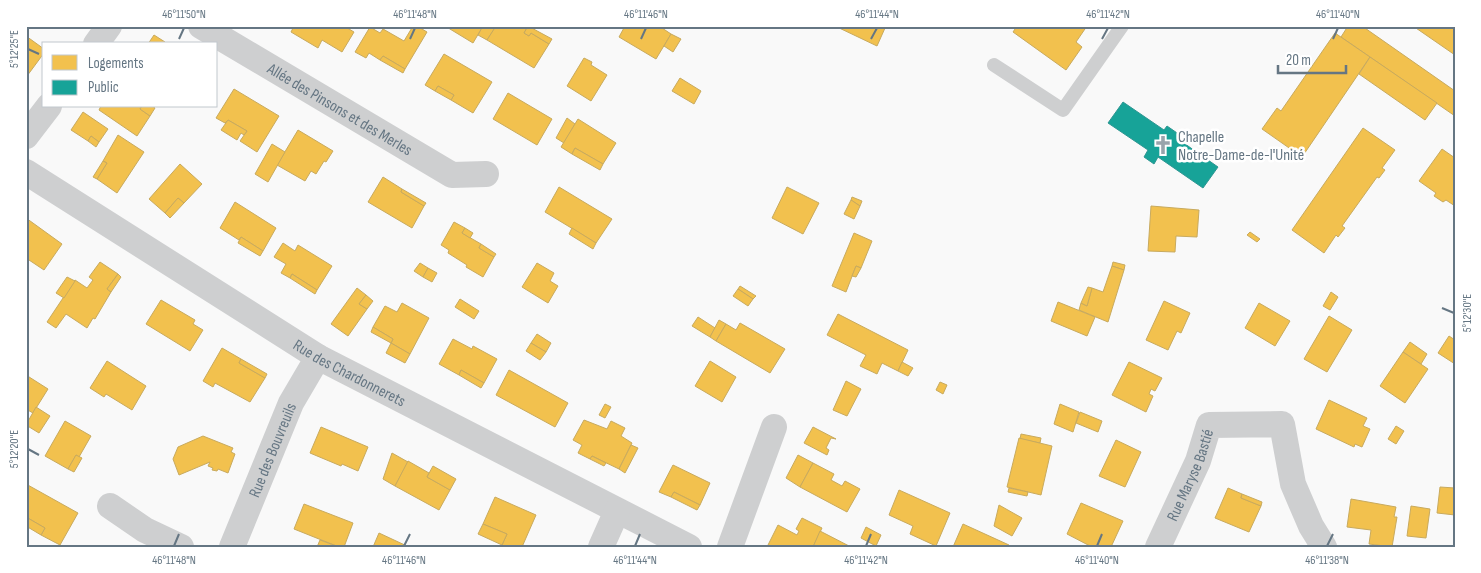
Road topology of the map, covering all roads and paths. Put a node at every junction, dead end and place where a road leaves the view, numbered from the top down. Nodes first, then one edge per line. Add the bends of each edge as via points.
1 (109, 26) edge
2 (200, 26) edge
3 (1122, 26) edge
4 (97, 42) edge
5 (994, 65) dead end
6 (47, 108) edge
7 (26, 136) edge
8 (26, 172) edge
9 (486, 174) dead end
10 (318, 356) junction
11 (774, 428) dead end
12 (110, 506) dead end
13 (617, 510) junction
14 (181, 547) edge
15 (232, 547) edge
16 (601, 547) edge
17 (689, 547) edge
18 (730, 547) edge
19 (1158, 547) edge
20 (1324, 547) edge

1 - 4 street
2 - 9 street, Allée des Pinsons et des Merles via 452,175
3 - 5 lane via 1063,110
6 - 7 street
8 - 10 street, Rue des Chardonnerets
10 - 13 street, Rue des Chardonnerets
10 - 15 street, Rue des Bouvreuils via 291,403
11 - 18 street
12 - 14 street via 144,530
13 - 16 street
13 - 17 street, Rue des Chardonnerets
19 - 20 street, Rue Maryse Bastié via 1198,461 1209,425 1282,424 1293,484

